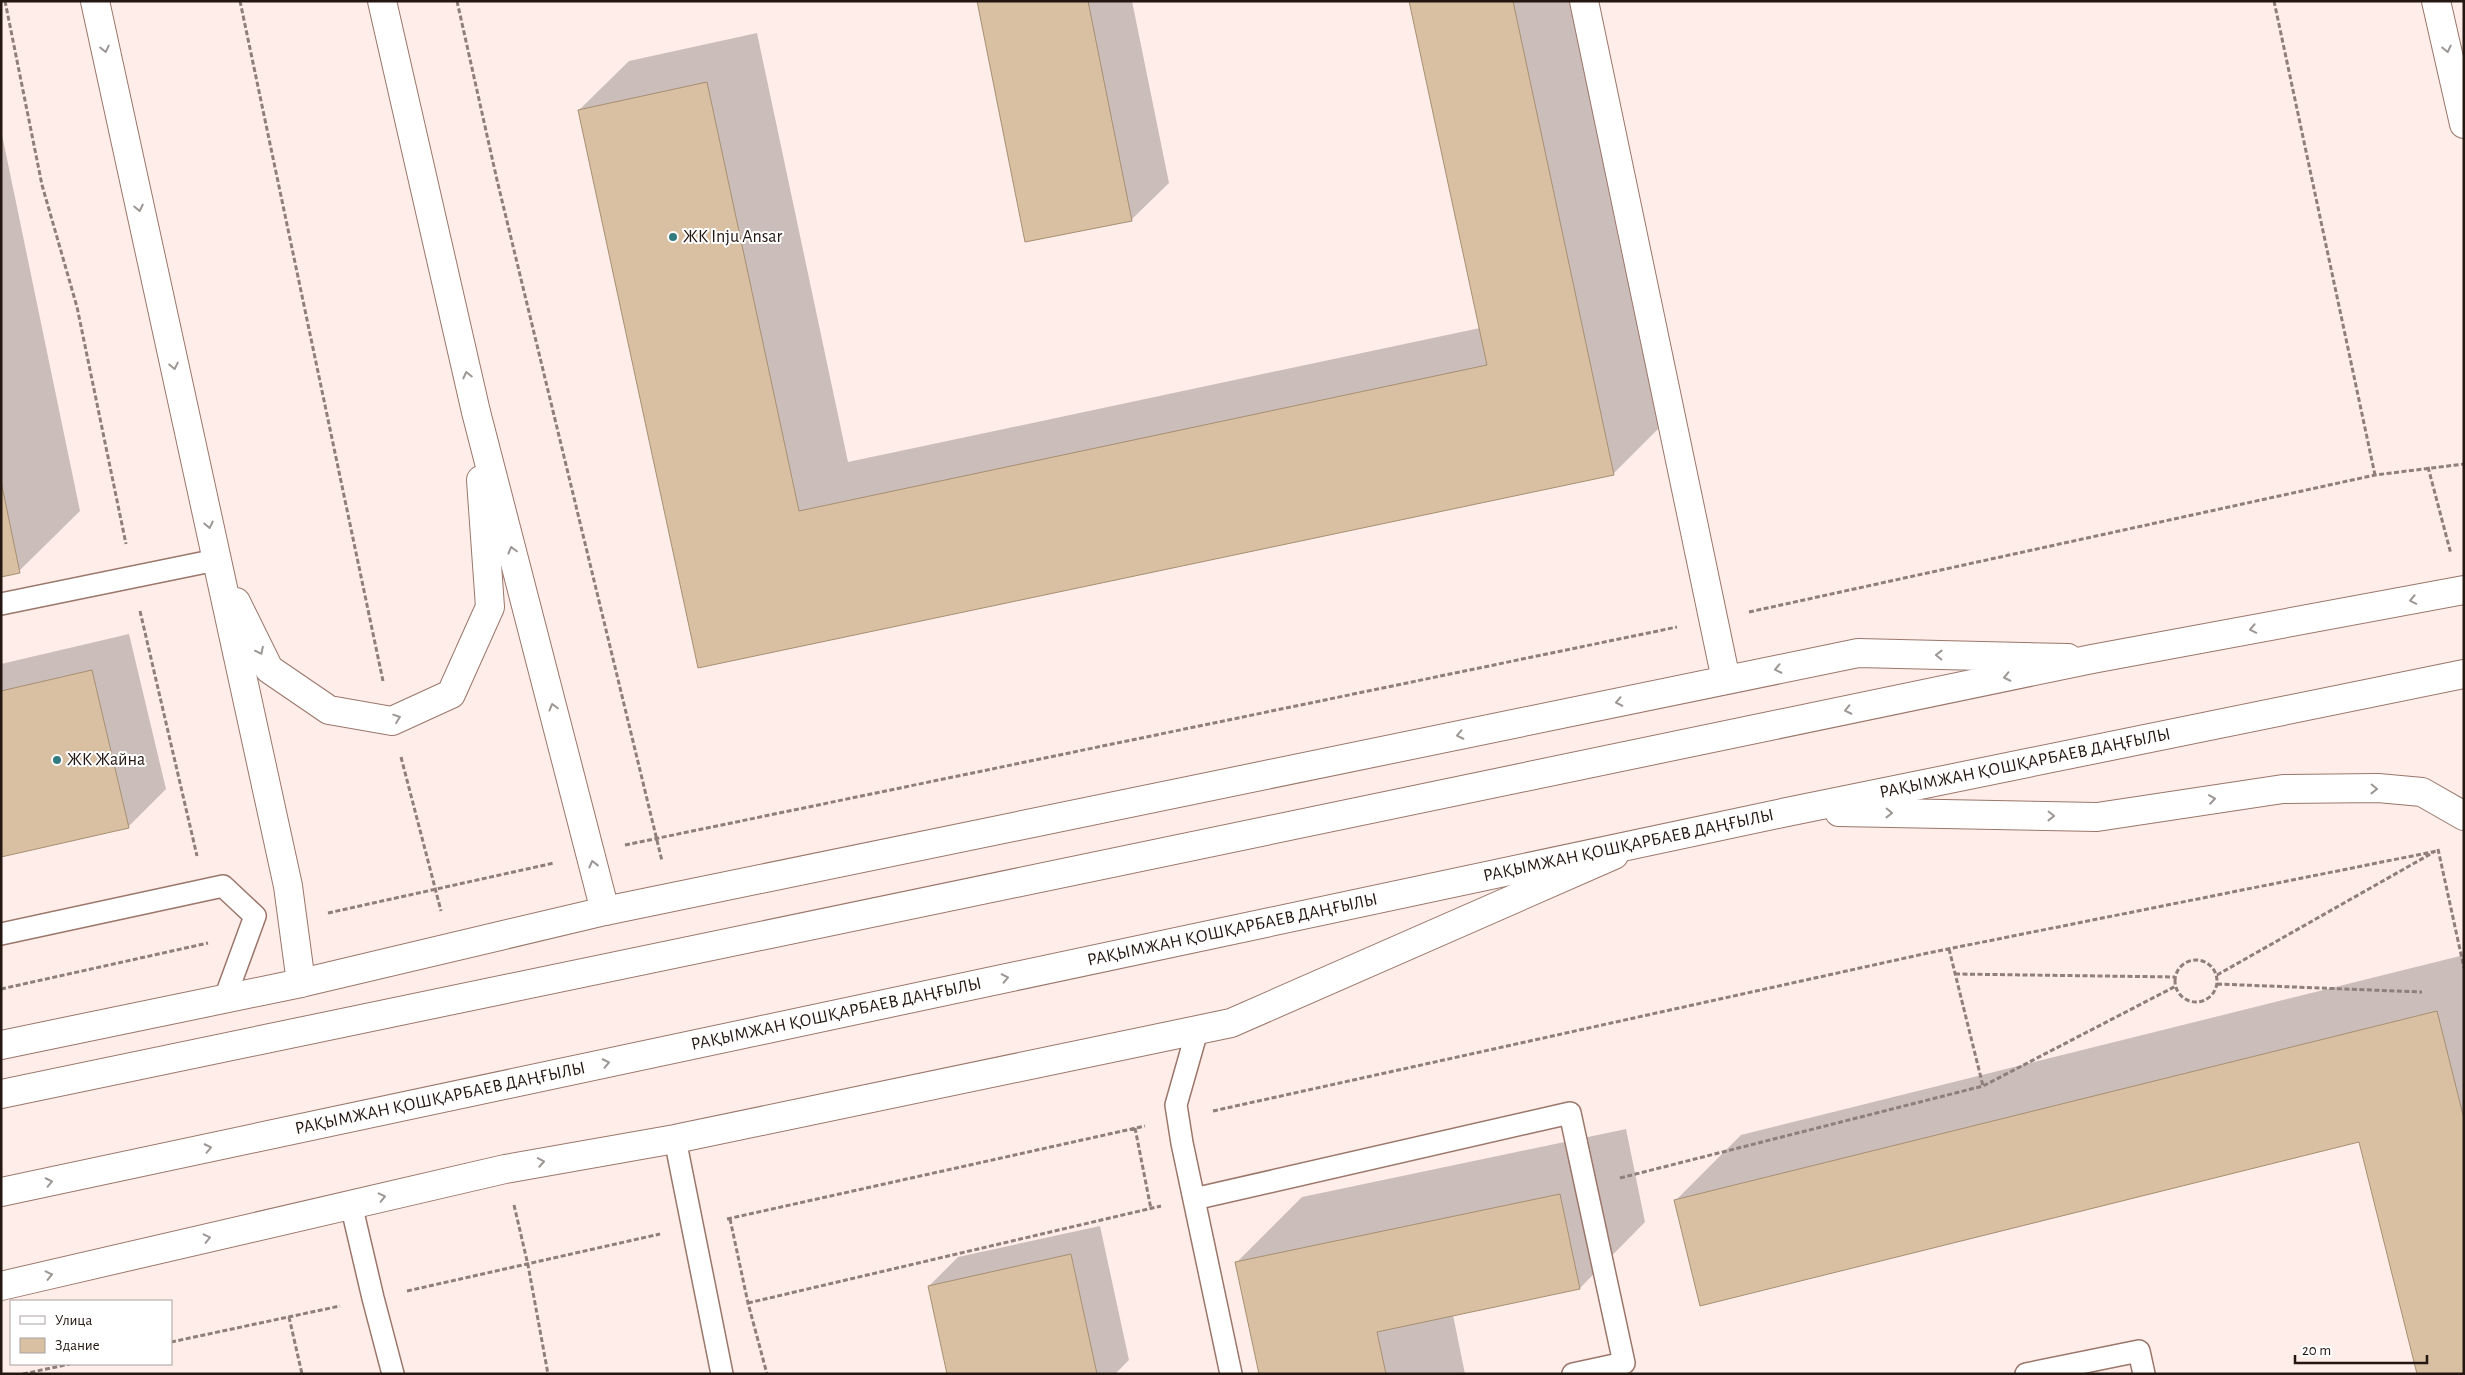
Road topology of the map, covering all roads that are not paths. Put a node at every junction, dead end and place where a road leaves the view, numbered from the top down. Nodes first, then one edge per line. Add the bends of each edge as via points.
1 (94, 1) edge
2 (382, 1) edge
3 (1584, 1) edge
4 (2436, 1) edge
5 (2464, 124) edge
6 (476, 412) junction
7 (216, 560) junction
8 (2462, 590) edge
9 (1, 604) edge
10 (2092, 659) junction
11 (2464, 674) edge
12 (1726, 680) junction
13 (1787, 812) junction
14 (2464, 816) edge
15 (1644, 842) junction
16 (605, 911) junction
17 (1, 934) edge
18 (301, 983) junction
19 (225, 998) junction
20 (1196, 1031) junction
21 (1, 1045) edge
22 (1, 1094) edge
23 (675, 1139) junction
24 (1, 1192) edge
25 (1194, 1199) junction
26 (351, 1204) junction
27 (1, 1286) edge
28 (393, 1374) edge
29 (722, 1374) edge
30 (1231, 1374) edge
31 (1573, 1374) edge
32 (2026, 1374) edge
33 (2144, 1374) edge

1 -> 7 street
6 -> 2 street
3 - 12 street
4 -> 5 street
7 -> 6 street via 269,669 329,710 392,721 451,694 490,608
16 -> 6 street
7 - 9 lane
7 - 18 street via 288,886
8 -> 10 street
10 -> 12 street via 1858,653
10 -> 22 street
11 - 13 street, РАҚЫМЖАН ҚОШҚАРБАЕВ ДАҢҒЫЛЫ
12 -> 16 street
13 -> 14 street via 2097,817 2283,788 2378,788 2422,792
13 - 15 street, РАҚЫМЖАН ҚОШҚАРБАЕВ ДАҢҒЫЛЫ
15 - 20 street via 1231,1023
24 -> 15 street, РАҚЫМЖАН ҚОШҚАРБАЕВ ДАҢҒЫЛЫ
16 - 18 street
17 - 19 lane via 223,886 255,916
18 - 19 street
19 - 21 street
20 - 23 street
20 - 25 lane via 1176,1105
26 -> 23 street via 505,1169
23 - 29 lane
25 - 30 lane
25 - 31 lane via 1570,1113 1624,1363
27 -> 26 street
26 - 28 lane
32 - 33 lane via 2139,1351

